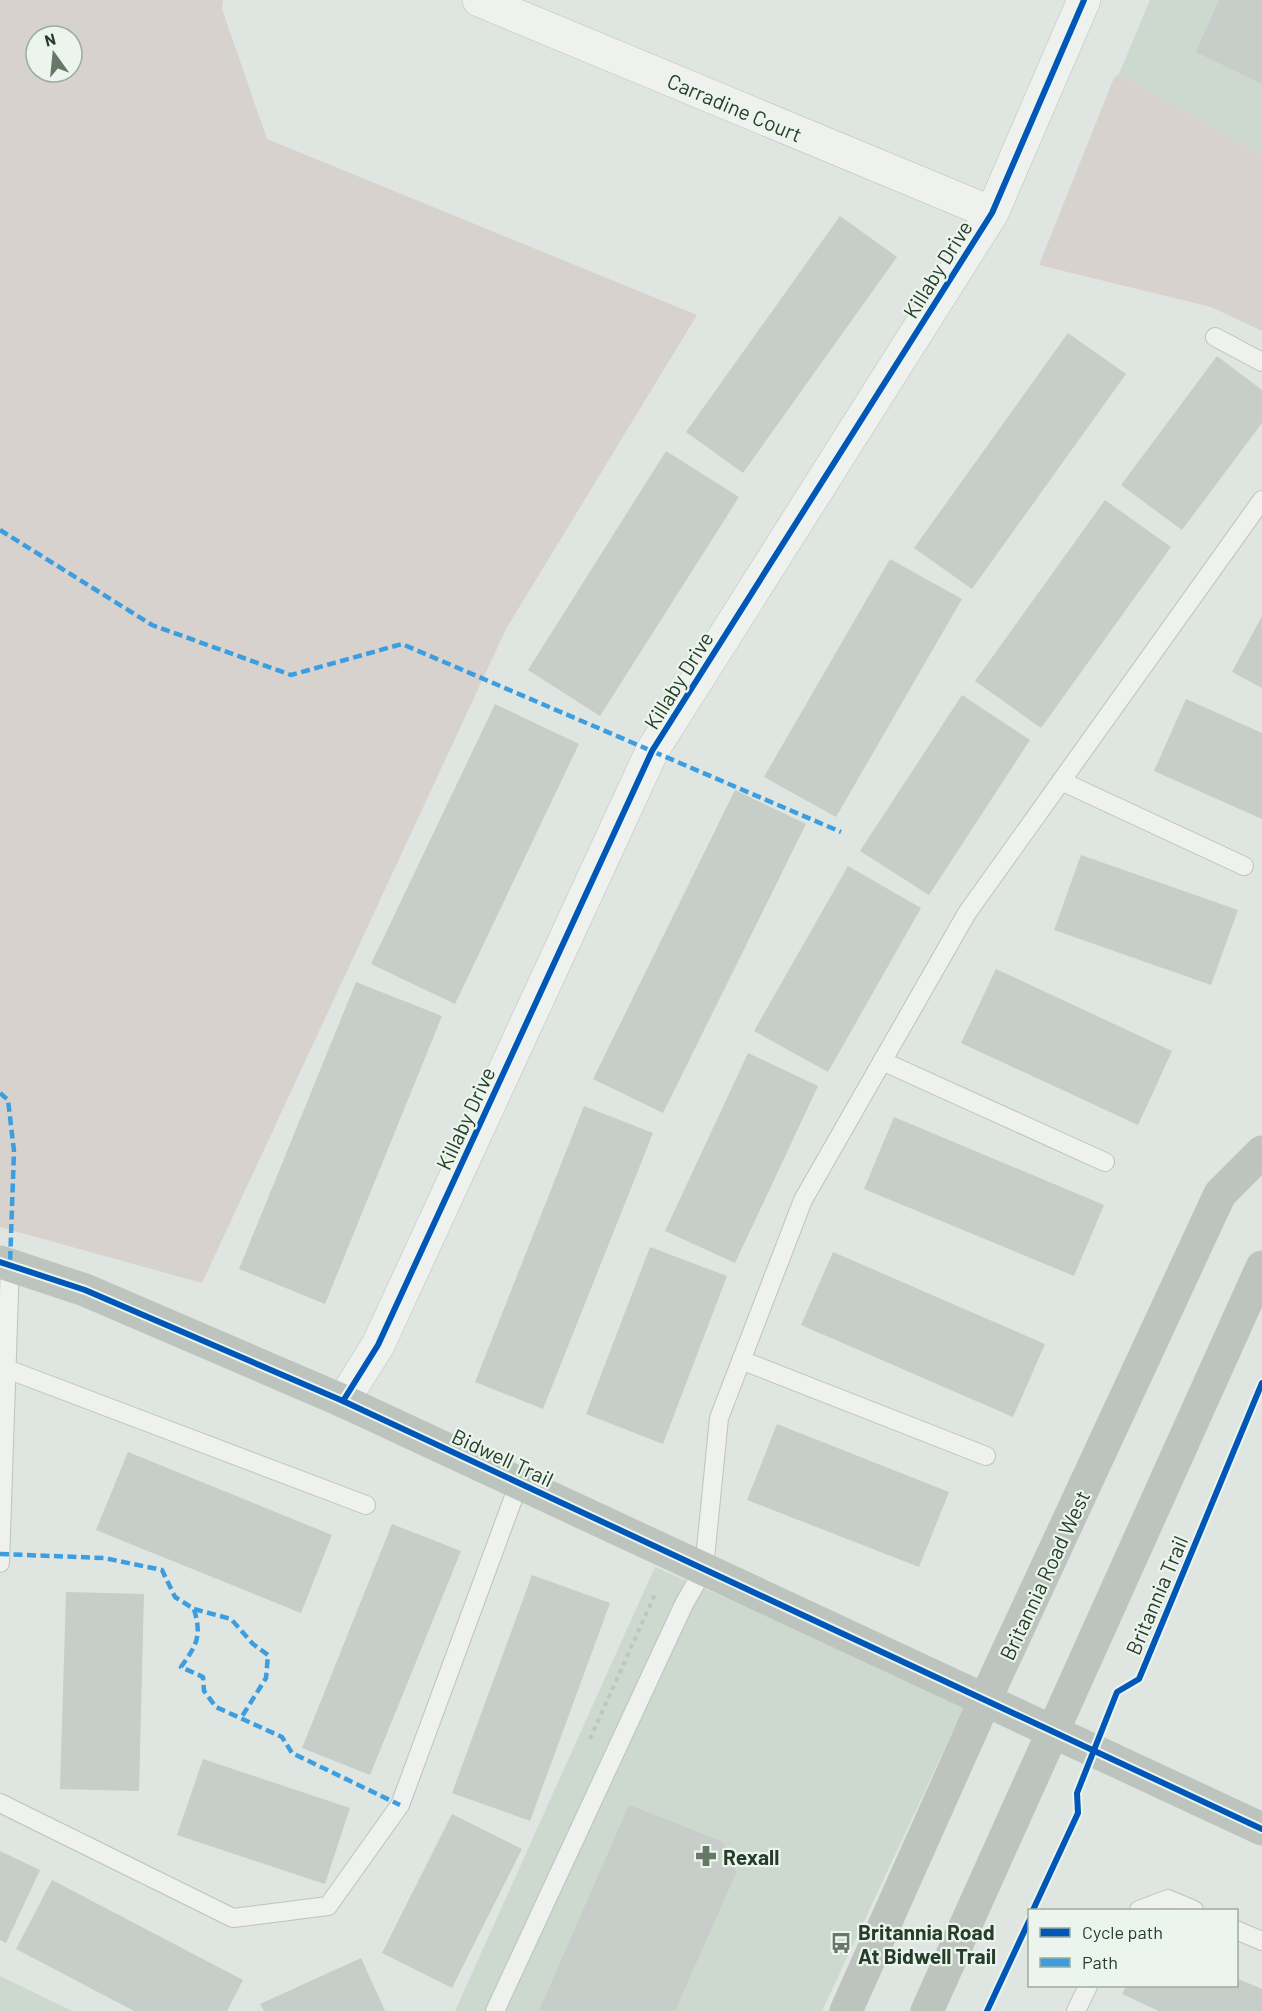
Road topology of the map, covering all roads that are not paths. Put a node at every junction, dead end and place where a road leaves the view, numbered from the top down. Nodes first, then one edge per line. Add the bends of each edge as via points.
1 (479, 0) edge
2 (1084, 0) edge
3 (992, 213) junction
4 (1215, 337) dead end
5 (1262, 362) edge
6 (1262, 500) edge
7 (1061, 781) junction
8 (1244, 866) dead end
9 (882, 1060) junction
10 (1262, 1152) edge
11 (1104, 1162) dead end
12 (5, 1263) edge
13 (1262, 1267) edge
14 (741, 1360) junction
15 (7, 1369) junction
16 (343, 1401) junction
17 (986, 1456) dead end
18 (519, 1483) junction
19 (366, 1505) dead end
20 (0, 1563) edge
21 (704, 1569) junction
22 (985, 1700) junction
23 (1052, 1731) junction
24 (0, 1803) edge
25 (1262, 1828) edge
26 (1144, 1909) edge
27 (1190, 1909) edge
28 (1238, 1931) edge
29 (1262, 1941) edge
30 (1088, 1987) edge
31 (495, 2011) edge
32 (846, 2011) edge
33 (927, 2011) edge
34 (1076, 2011) edge

1 - 3 street, Carradine Court
2 - 3 street, Killaby Drive
3 - 16 street, Killaby Drive via 652,751 378,1345
4 - 5 lane
6 - 7 lane
7 - 8 lane
7 - 9 lane via 967,913
9 - 11 lane
9 - 14 lane via 803,1200
10 - 22 main road, Britannia Road West via 1220,1194
12 - 15 lane
12 - 16 main road, Bidwell Trail via 85,1290
13 - 23 main road
14 - 17 lane
14 - 21 lane via 719,1418
15 - 19 lane
15 - 20 lane
16 - 18 main road, Bidwell Trail
18 - 21 main road, Bidwell Trail
18 - 24 lane via 400,1805 328,1906 233,1918
21 - 22 main road, Bidwell Trail
21 - 31 lane via 684,1604
22 - 23 main road, Bidwell Trail
22 - 32 main road, Britannia Road West
23 - 25 main road, Bidwell Trail
23 - 33 main road
26 - 27 lane via 1168,1899
28 - 29 lane
30 - 34 lane

